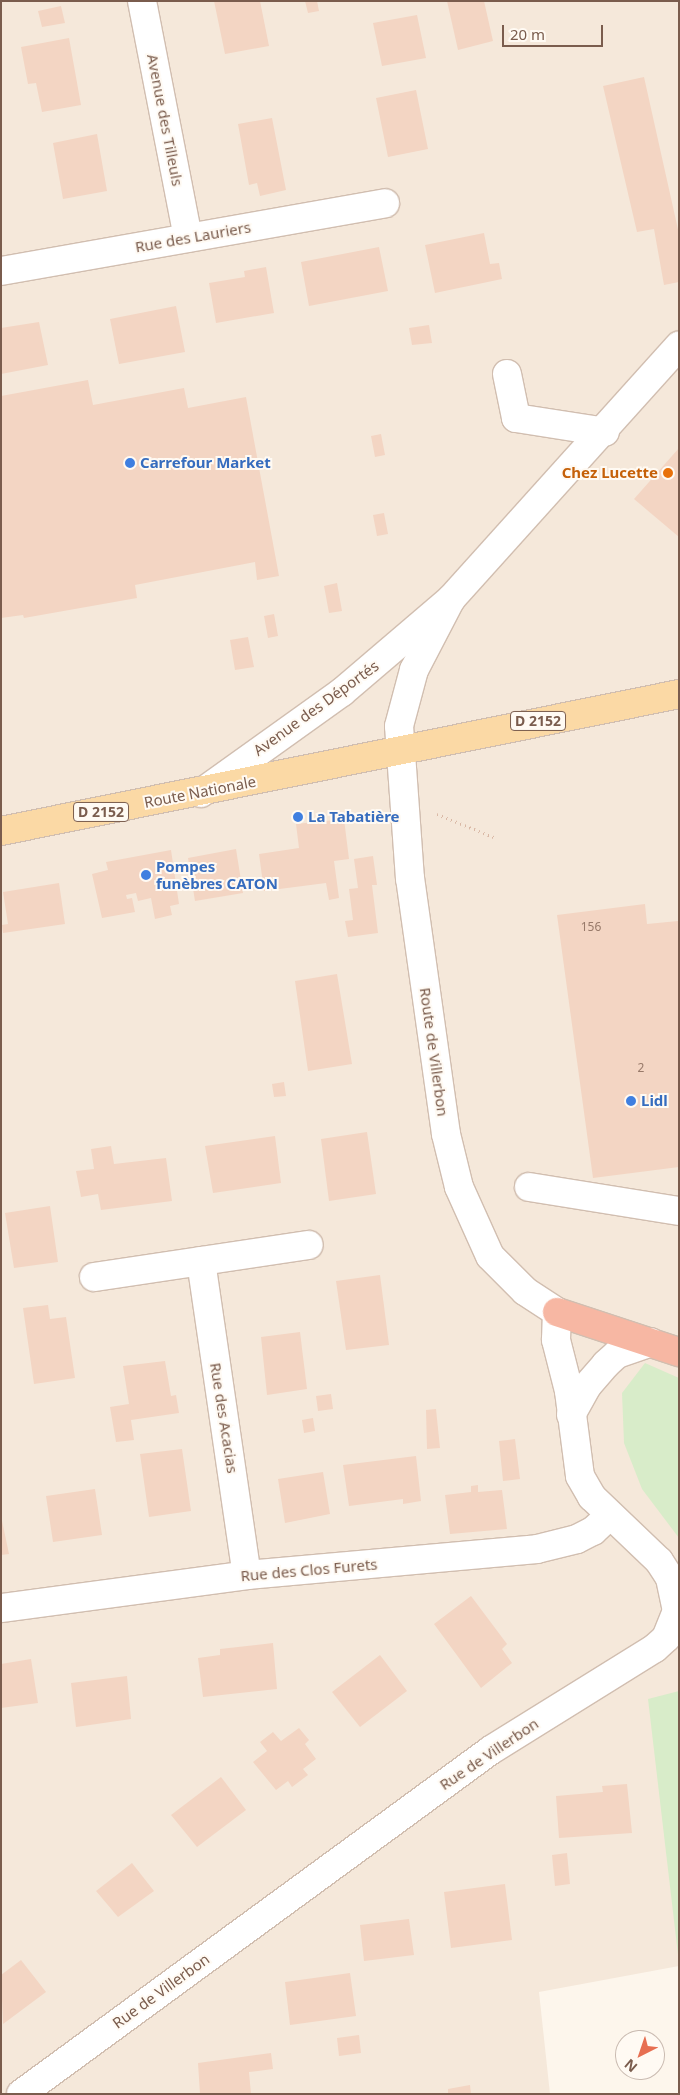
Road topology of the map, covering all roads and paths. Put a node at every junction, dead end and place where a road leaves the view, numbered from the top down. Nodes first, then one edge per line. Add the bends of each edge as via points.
1 (142, 1) edge
2 (385, 203) dead end
3 (188, 238) junction
4 (1, 271) edge
5 (679, 346) edge
6 (507, 374) dead end
7 (605, 432) junction
8 (451, 599) junction
9 (679, 694) edge
10 (399, 752) junction
11 (201, 792) junction
12 (436, 814) dead end
13 (1, 831) edge
14 (496, 838) dead end
15 (529, 1187) dead end
16 (679, 1211) edge
17 (309, 1245) dead end
18 (201, 1261) junction
19 (94, 1277) dead end
20 (558, 1312) junction
21 (651, 1342) junction
22 (679, 1352) edge
23 (571, 1415) junction
24 (610, 1516) junction
25 (247, 1575) junction
26 (1, 1608) edge
27 (22, 2094) edge

1 - 3 street, Avenue des Tilleuls
2 - 3 street, Rue des Lauriers
3 - 4 street, Rue des Lauriers
5 - 7 street, Avenue des Déportés
6 - 7 street via 516,418
7 - 8 street, Avenue des Déportés
8 - 10 street, Avenue des Déportés via 414,670 403,700
8 - 11 street, Avenue des Déportés via 342,692
9 - 10 main road, D 2152
10 - 11 main road, Route Nationale / D 2152
10 - 20 street, Route de Villerbon via 410,879 437,1079 459,1187 490,1256 525,1291
11 - 13 main road, Route Nationale / D 2152
12 - 14 path
15 - 16 street
17 - 18 street
18 - 19 street
18 - 25 street, Rue des Acacias
20 - 21 highway
20 - 23 street, Rue de Villerbon via 556,1340
21 - 22 highway
21 - 23 street via 617,1354 606,1364 587,1386
23 - 24 street, Rue de Villerbon via 580,1476 592,1497
24 - 25 street, Rue des Clos Furets via 593,1531 577,1539 537,1549
24 - 27 street, Rue de Villerbon via 641,1542 670,1578 677,1611 666,1638 491,1750
25 - 26 street, Rue des Clos Furets

